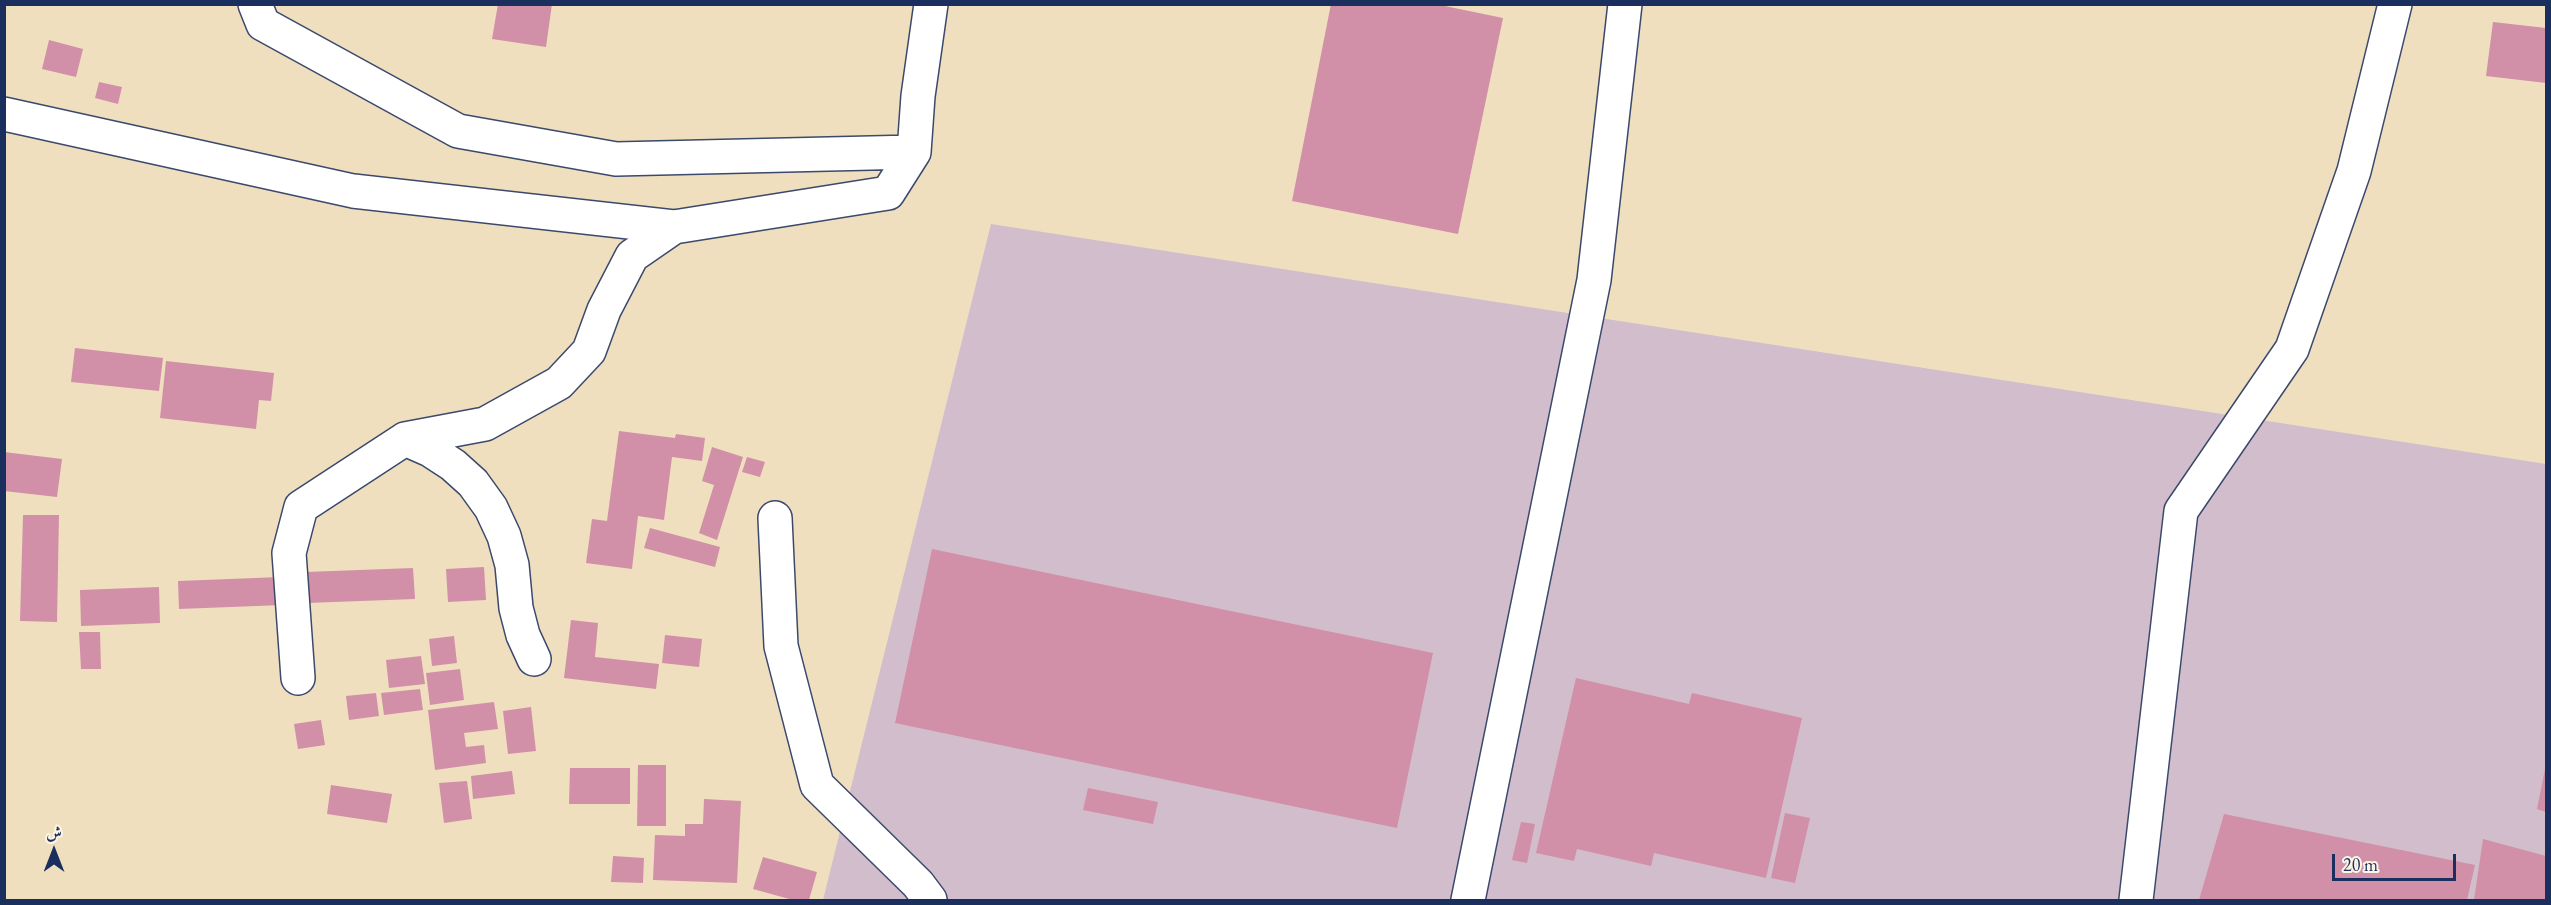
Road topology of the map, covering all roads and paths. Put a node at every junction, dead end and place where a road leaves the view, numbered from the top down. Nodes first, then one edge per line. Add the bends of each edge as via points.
1 (255, 4) edge
2 (931, 4) edge
3 (1625, 4) edge
4 (2395, 4) edge
5 (4, 114) edge
6 (914, 152) junction
7 (674, 227) junction
8 (405, 439) junction
9 (775, 518) dead end
10 (534, 660) dead end
11 (298, 678) dead end
12 (930, 900) edge
13 (1468, 900) edge
14 (2136, 900) edge

1 - 6 street via 262,24 458,131 616,159
2 - 6 street
3 - 13 street via 1594,280
4 - 14 street via 2354,171 2292,348 2181,511
5 - 7 street via 353,191
6 - 7 street via 888,193
7 - 8 street via 632,256 604,310 589,351 559,383 485,424
8 - 10 street via 453,465 473,483 491,508 504,536 512,565 516,608
8 - 11 street via 301,507 290,553
9 - 12 street via 781,646 817,785

